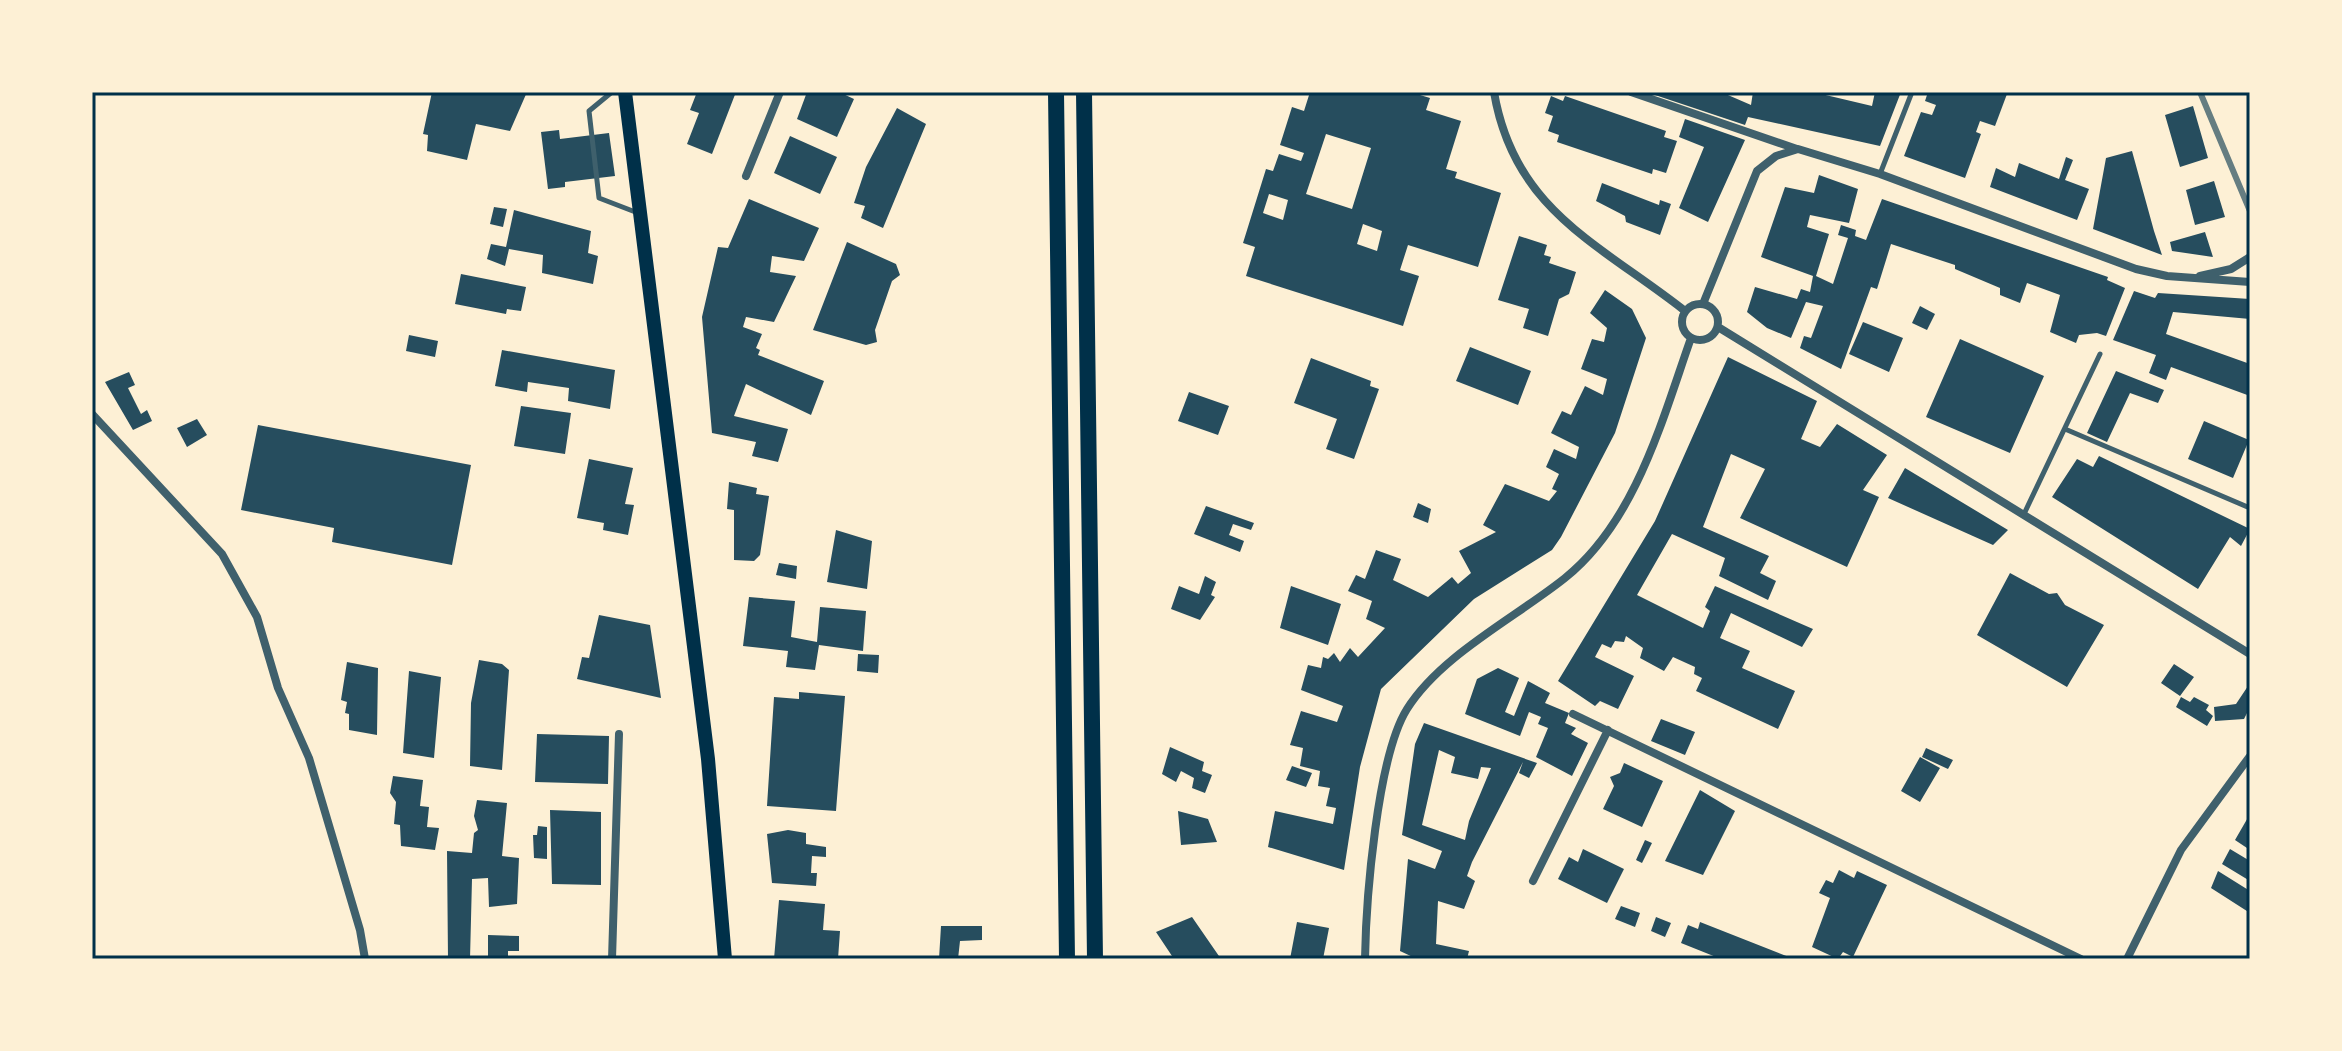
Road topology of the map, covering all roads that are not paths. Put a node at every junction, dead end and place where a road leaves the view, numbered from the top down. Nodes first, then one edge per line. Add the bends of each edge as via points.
1 (612, 92) edge
2 (625, 92) edge
3 (780, 92) edge
4 (1056, 92) edge
5 (1084, 92) edge
6 (1494, 92) edge
7 (1631, 92) edge
8 (1912, 92) edge
9 (1798, 149) junction
10 (1880, 174) junction
11 (746, 176) dead end
12 (640, 214) junction
13 (2250, 257) edge
14 (2192, 278) junction
15 (2250, 282) edge
16 (1703, 304) junction
17 (1685, 311) junction
18 (1718, 327) junction
19 (1691, 338) junction
20 (2100, 354) dead end
21 (92, 414) edge
22 (2065, 429) junction
23 (2250, 508) edge
24 (2024, 514) junction
25 (2250, 654) edge
26 (1573, 714) dead end
27 (1608, 730) junction
28 (619, 734) dead end
29 (2250, 756) edge
30 (1533, 881) dead end
31 (365, 959) edge
32 (612, 959) edge
33 (725, 959) edge
34 (1067, 959) edge
35 (1095, 959) edge
36 (1365, 959) edge
37 (2081, 959) edge
38 (2127, 959) edge

1 - 12 lane via 589,111 599,198
2 - 12 main road
3 - 11 street
4 - 34 highway
5 - 35 highway
6 - 17 street via 1505,137 1544,204
7 - 9 street
8 - 10 lane
9 - 10 street
9 - 16 street via 1776,156 1757,171
10 - 14 street via 2136,269
12 - 33 main road via 708,759
13 - 14 street via 2231,269
14 - 15 street
16 - 17 street
16 - 18 street via 1716,312
17 - 19 street via 1682,323
18 - 19 street via 1710,337
18 - 24 street
19 - 36 street via 1639,475 1593,548 1568,576 1427,681 1405,711 1391,744 1366,902
20 - 22 lane
21 - 31 street via 222,554 257,617 278,688 309,758
22 - 23 lane
22 - 24 lane
24 - 25 street
26 - 27 street
27 - 30 street
27 - 37 street
28 - 32 street
29 - 38 street via 2181,850

